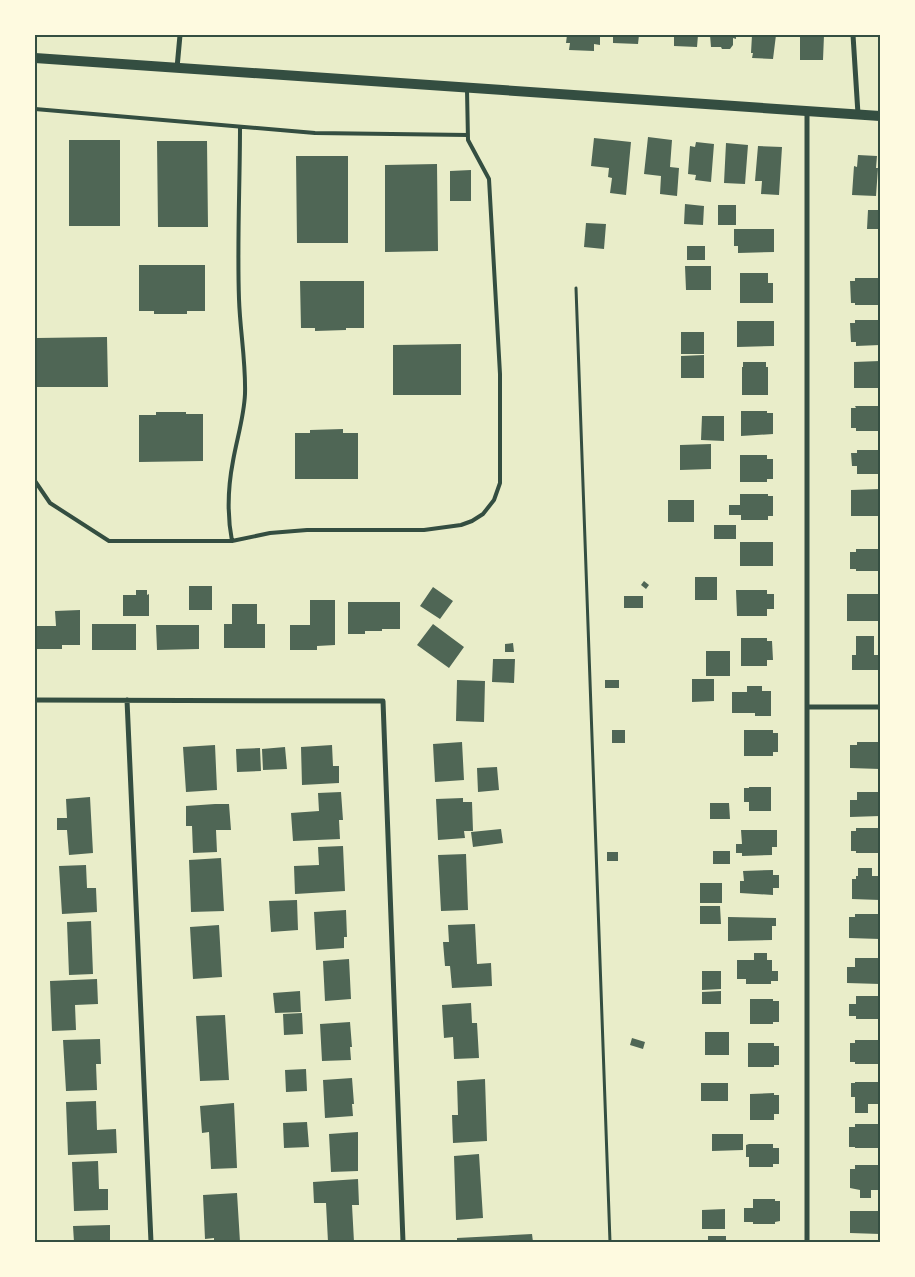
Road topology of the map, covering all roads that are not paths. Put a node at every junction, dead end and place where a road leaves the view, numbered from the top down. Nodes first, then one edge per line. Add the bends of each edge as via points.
1 (180, 35) edge
2 (854, 35) edge
3 (35, 58) edge
4 (177, 68) junction
5 (467, 87) junction
6 (35, 110) edge
7 (807, 111) junction
8 (858, 114) junction
9 (880, 116) edge
10 (240, 128) junction
11 (468, 135) junction
12 (35, 481) edge
13 (232, 540) junction
14 (35, 700) edge
15 (127, 700) junction
16 (880, 706) edge
17 (807, 707) junction
18 (151, 1242) edge
19 (403, 1242) edge
20 (807, 1242) edge

1 - 4 street
2 - 8 street
3 - 4 main road
4 - 5 main road
5 - 7 main road
5 - 11 lane
6 - 10 lane
7 - 8 main road
7 - 17 street
8 - 9 main road
10 - 11 lane via 315,133
10 - 13 lane via 239,301 245,393 230,484
11 - 13 lane via 489,179 500,374 501,477 494,500 472,521 442,528 298,531
12 - 13 lane via 50,503 109,541
14 - 15 street
15 - 18 street
15 - 19 street via 383,701
16 - 17 street
17 - 20 street

